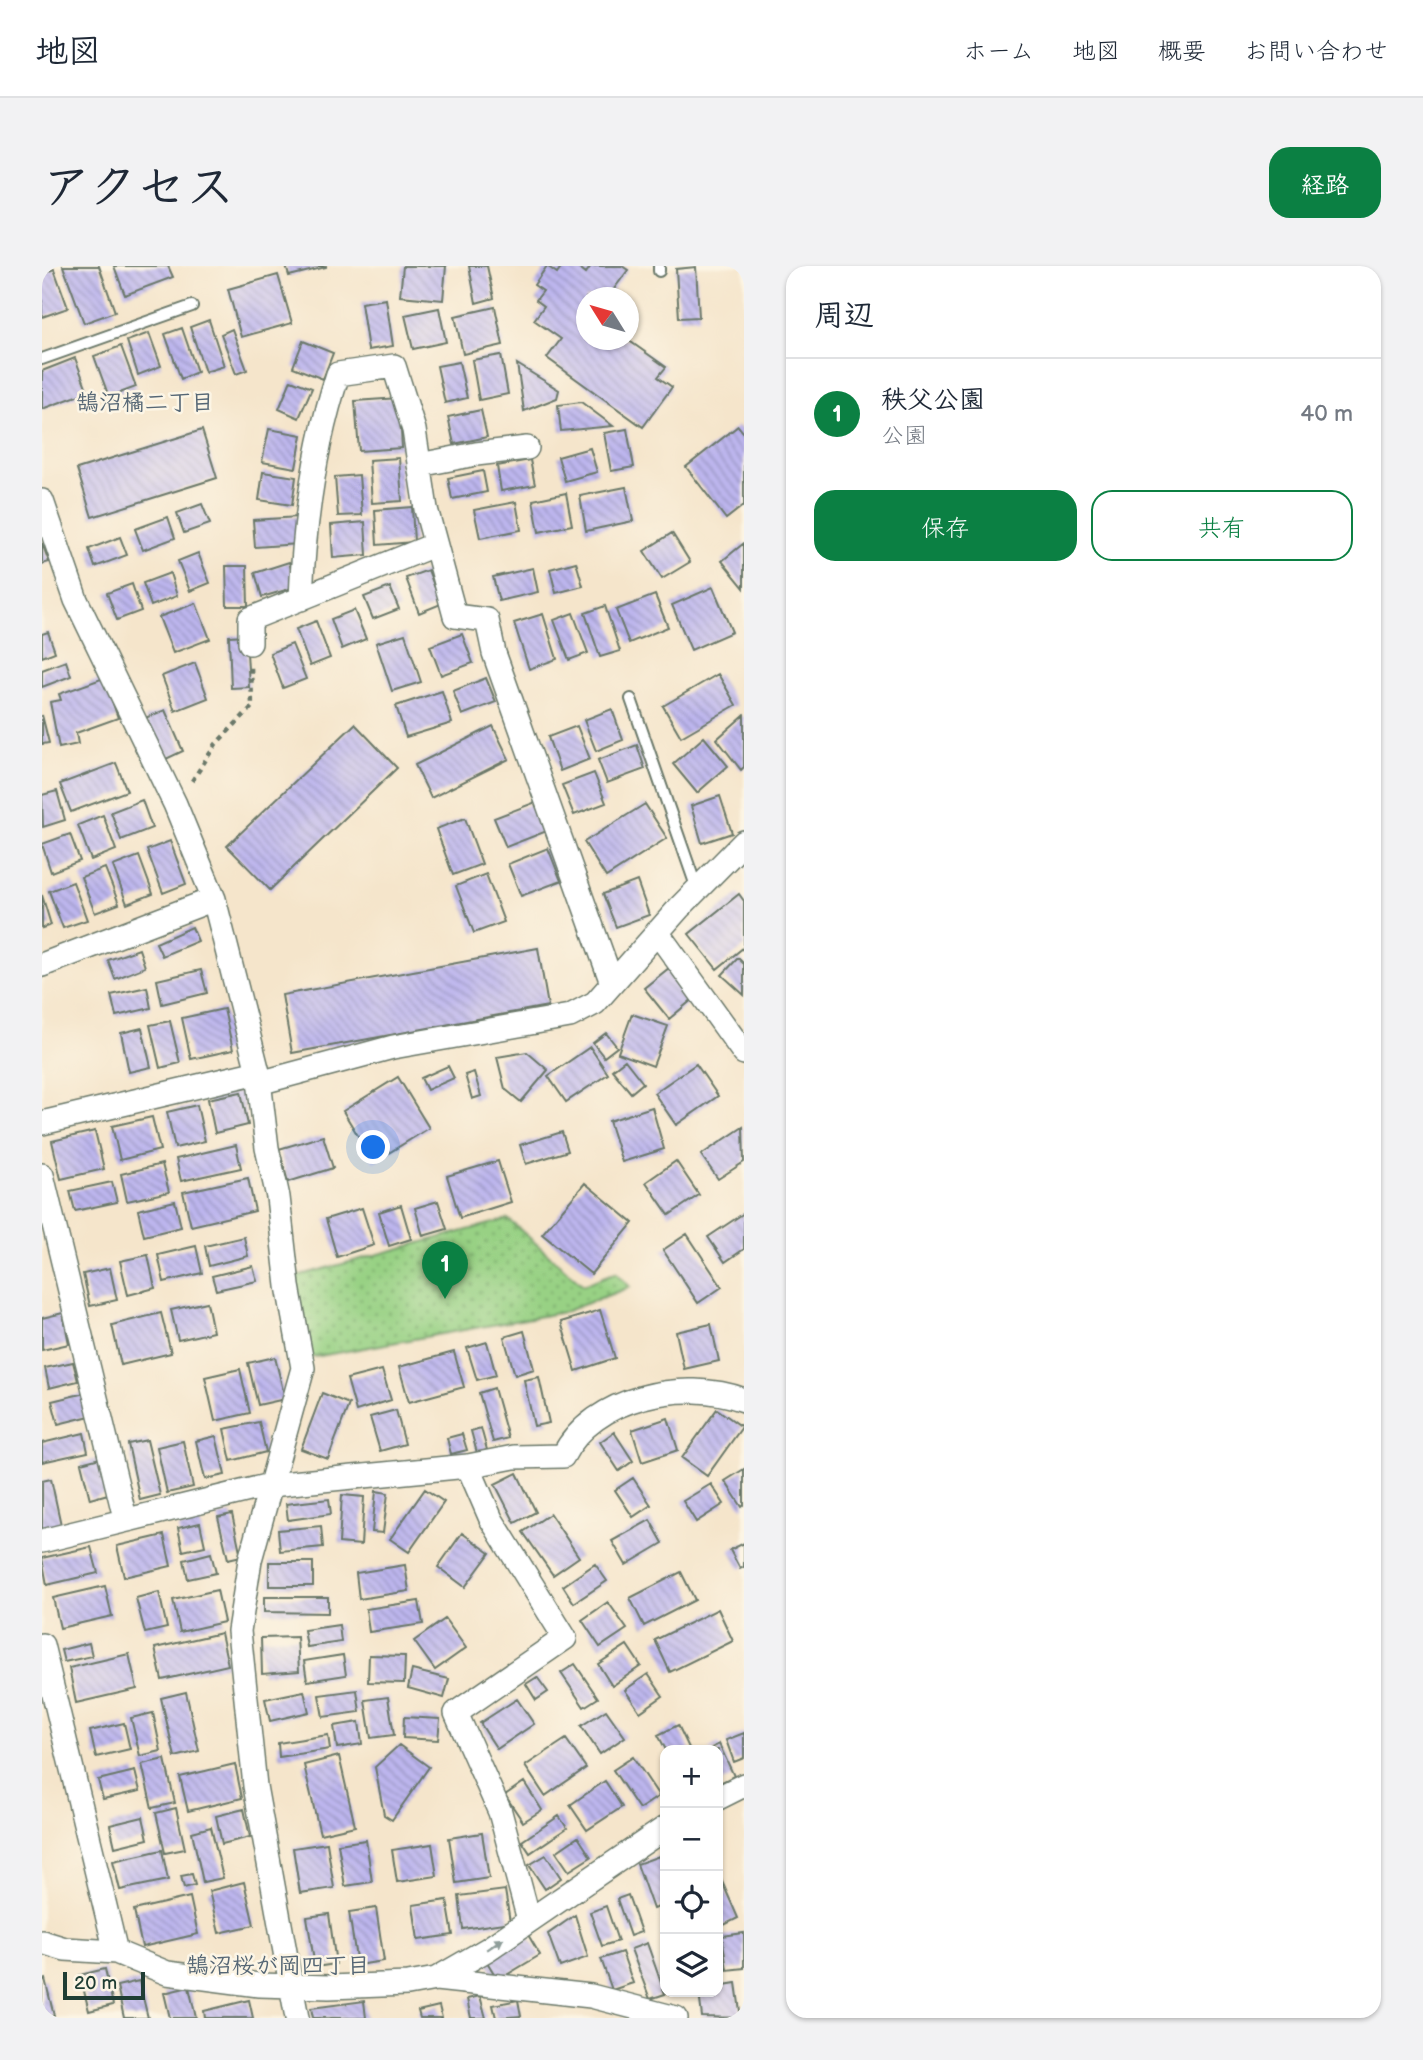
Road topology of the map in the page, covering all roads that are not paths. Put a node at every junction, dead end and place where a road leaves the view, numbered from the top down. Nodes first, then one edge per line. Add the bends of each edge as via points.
1 (192, 306) dead end
2 (42, 359) edge
3 (527, 448) dead end
4 (419, 465) junction
5 (42, 501) edge
6 (434, 545) junction
7 (301, 599) junction
8 (250, 643) road end
9 (631, 699) dead end
10 (744, 842) edge
11 (697, 889) junction
12 (214, 899) junction
13 (657, 932) junction
14 (42, 965) edge
15 (612, 983) junction
16 (744, 1054) edge
17 (258, 1077) junction
18 (42, 1123) edge
19 (42, 1175) edge
20 (744, 1400) edge
21 (468, 1466) junction
22 (270, 1485) junction
23 (125, 1518) junction
24 (42, 1541) edge
25 (42, 1645) edge
26 (744, 1785) edge
27 (723, 1796) edge
28 (660, 1831) edge
29 (529, 1920) junction
30 (42, 1942) edge
31 (65, 1949) junction
32 (117, 1952) junction
33 (42, 1958) edge
34 (436, 1979) junction
35 (293, 1984) junction
36 (297, 2018) edge
37 (676, 2018) edge

1 - 2 lane
3 - 4 street
4 - 6 street
4 - 7 street via 414,430 394,366 338,374 313,469
5 - 12 street via 76,600 180,797
6 - 7 street
6 - 15 street via 455,616 487,620
7 - 8 street via 250,619
9 - 11 lane
10 - 11 street
11 - 13 street
12 - 14 street
12 - 17 street
13 - 15 street
13 - 16 street
15 - 17 street via 595,1003 570,1016 393,1047
17 - 18 street
17 - 22 street via 303,1368
19 - 23 street
20 - 21 street via 710,1390 631,1401 578,1433 562,1456 514,1457
21 - 22 street
21 - 29 street via 491,1519 565,1638 456,1713 500,1812
22 - 23 street
22 - 35 street via 250,1560 239,1631 255,1786
23 - 24 street
25 - 32 street
26 - 27 street
28 - 29 street
34 -> 29 street
30 - 31 street
31 - 32 street
31 - 33 street
32 - 35 street via 167,1973 259,1985
34 - 35 street via 329,1987
34 - 37 street via 591,1996
35 - 36 street

